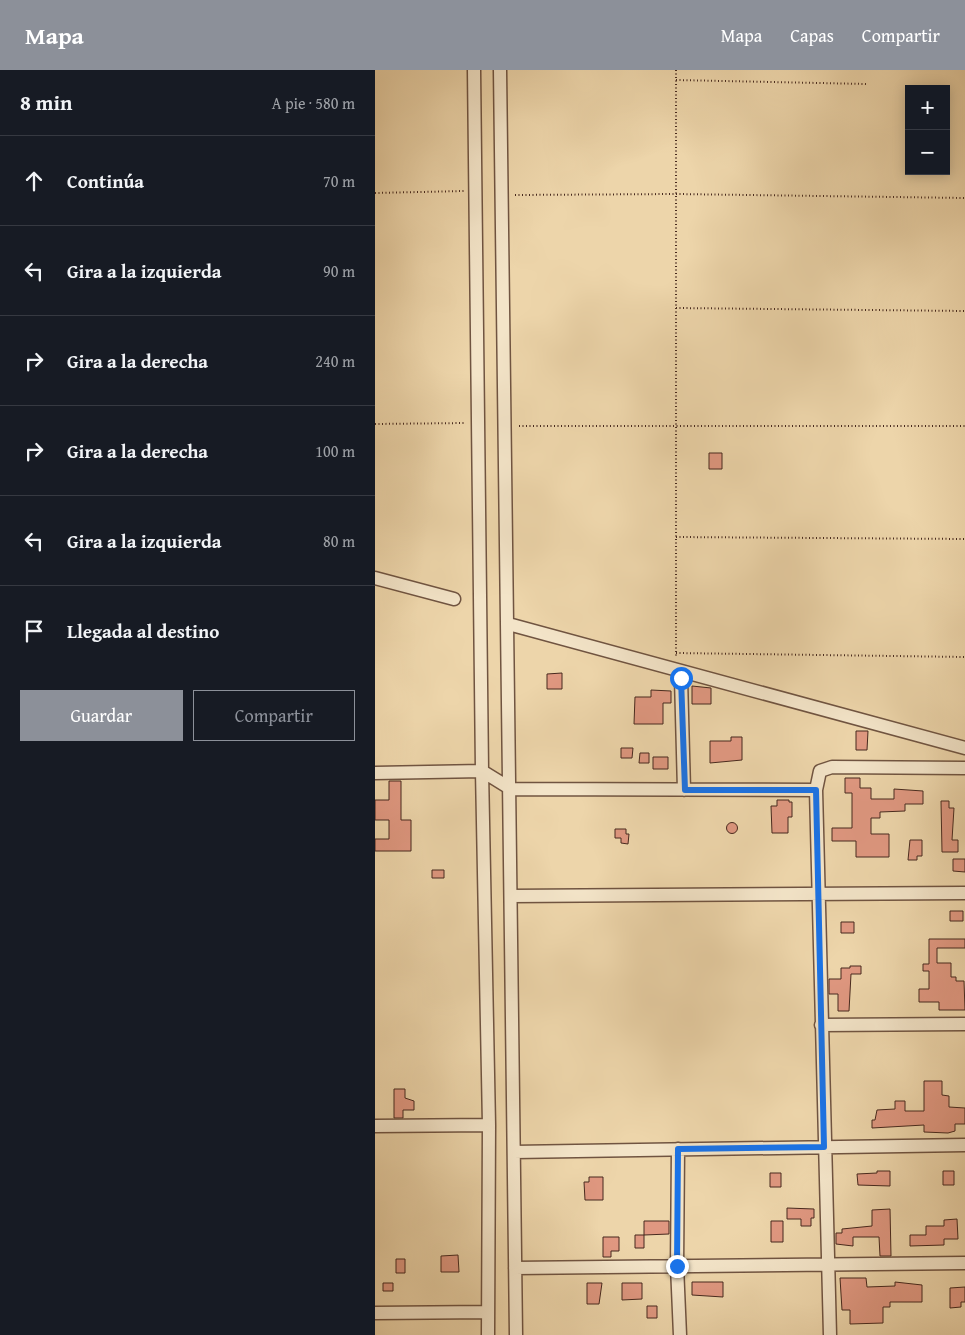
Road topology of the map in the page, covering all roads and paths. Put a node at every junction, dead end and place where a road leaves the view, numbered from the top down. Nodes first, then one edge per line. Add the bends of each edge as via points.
1 (474, 70) edge
2 (500, 70) edge
3 (676, 70) edge
4 (676, 80) junction
5 (866, 84) dead end
6 (464, 192) dead end
7 (375, 193) edge
8 (676, 194) junction
9 (515, 195) dead end
10 (965, 198) edge
11 (676, 308) junction
12 (965, 311) edge
13 (466, 423) dead end
14 (375, 424) edge
15 (519, 426) dead end
16 (676, 426) junction
17 (965, 426) edge
18 (676, 537) junction
19 (965, 540) edge
20 (375, 578) edge
21 (454, 599) dead end
22 (512, 625) dead end
23 (676, 653) junction
24 (965, 657) edge
25 (679, 674) junction
26 (965, 748) edge
27 (965, 768) edge
28 (482, 771) junction
29 (375, 773) edge
30 (510, 788) junction
31 (685, 790) junction
32 (816, 790) junction
33 (818, 892) junction
34 (965, 892) edge
35 (511, 896) junction
36 (965, 1024) edge
37 (821, 1025) junction
38 (489, 1125) junction
39 (375, 1126) edge
40 (965, 1145) edge
41 (824, 1147) junction
42 (678, 1149) junction
43 (514, 1152) junction
44 (965, 1263) edge
45 (827, 1264) junction
46 (677, 1266) junction
47 (515, 1268) junction
48 (375, 1312) edge
49 (488, 1312) junction
50 (488, 1335) edge
51 (516, 1335) edge
52 (680, 1335) edge
53 (830, 1335) edge

1 - 28 street
2 - 30 street
3 - 4 path
4 - 5 path
4 - 8 path
6 - 7 path
8 - 9 path
8 - 10 path
8 - 11 path
11 - 12 path
11 - 16 path
13 - 14 path
15 - 16 path
16 - 17 path
16 - 18 path
18 - 19 path
18 - 23 path
20 - 21 street
22 - 25 street
23 - 24 path
23 - 25 path
25 - 26 street
25 - 31 street
27 - 32 street via 832,767 820,771
28 - 29 street
28 - 30 street
28 - 38 street
30 - 31 street
30 - 35 street
31 - 32 street
32 - 33 street
33 - 34 street
33 - 35 street
33 - 37 street
35 - 43 street
36 - 37 street
37 - 41 street
38 - 39 street
38 - 49 street
40 - 41 street
41 - 42 street
41 - 45 street
42 - 43 street
42 - 46 street
43 - 47 street
44 - 45 street
45 - 46 street
45 - 53 street
46 - 47 street
46 - 52 street
47 - 51 street
48 - 49 street
49 - 50 street

